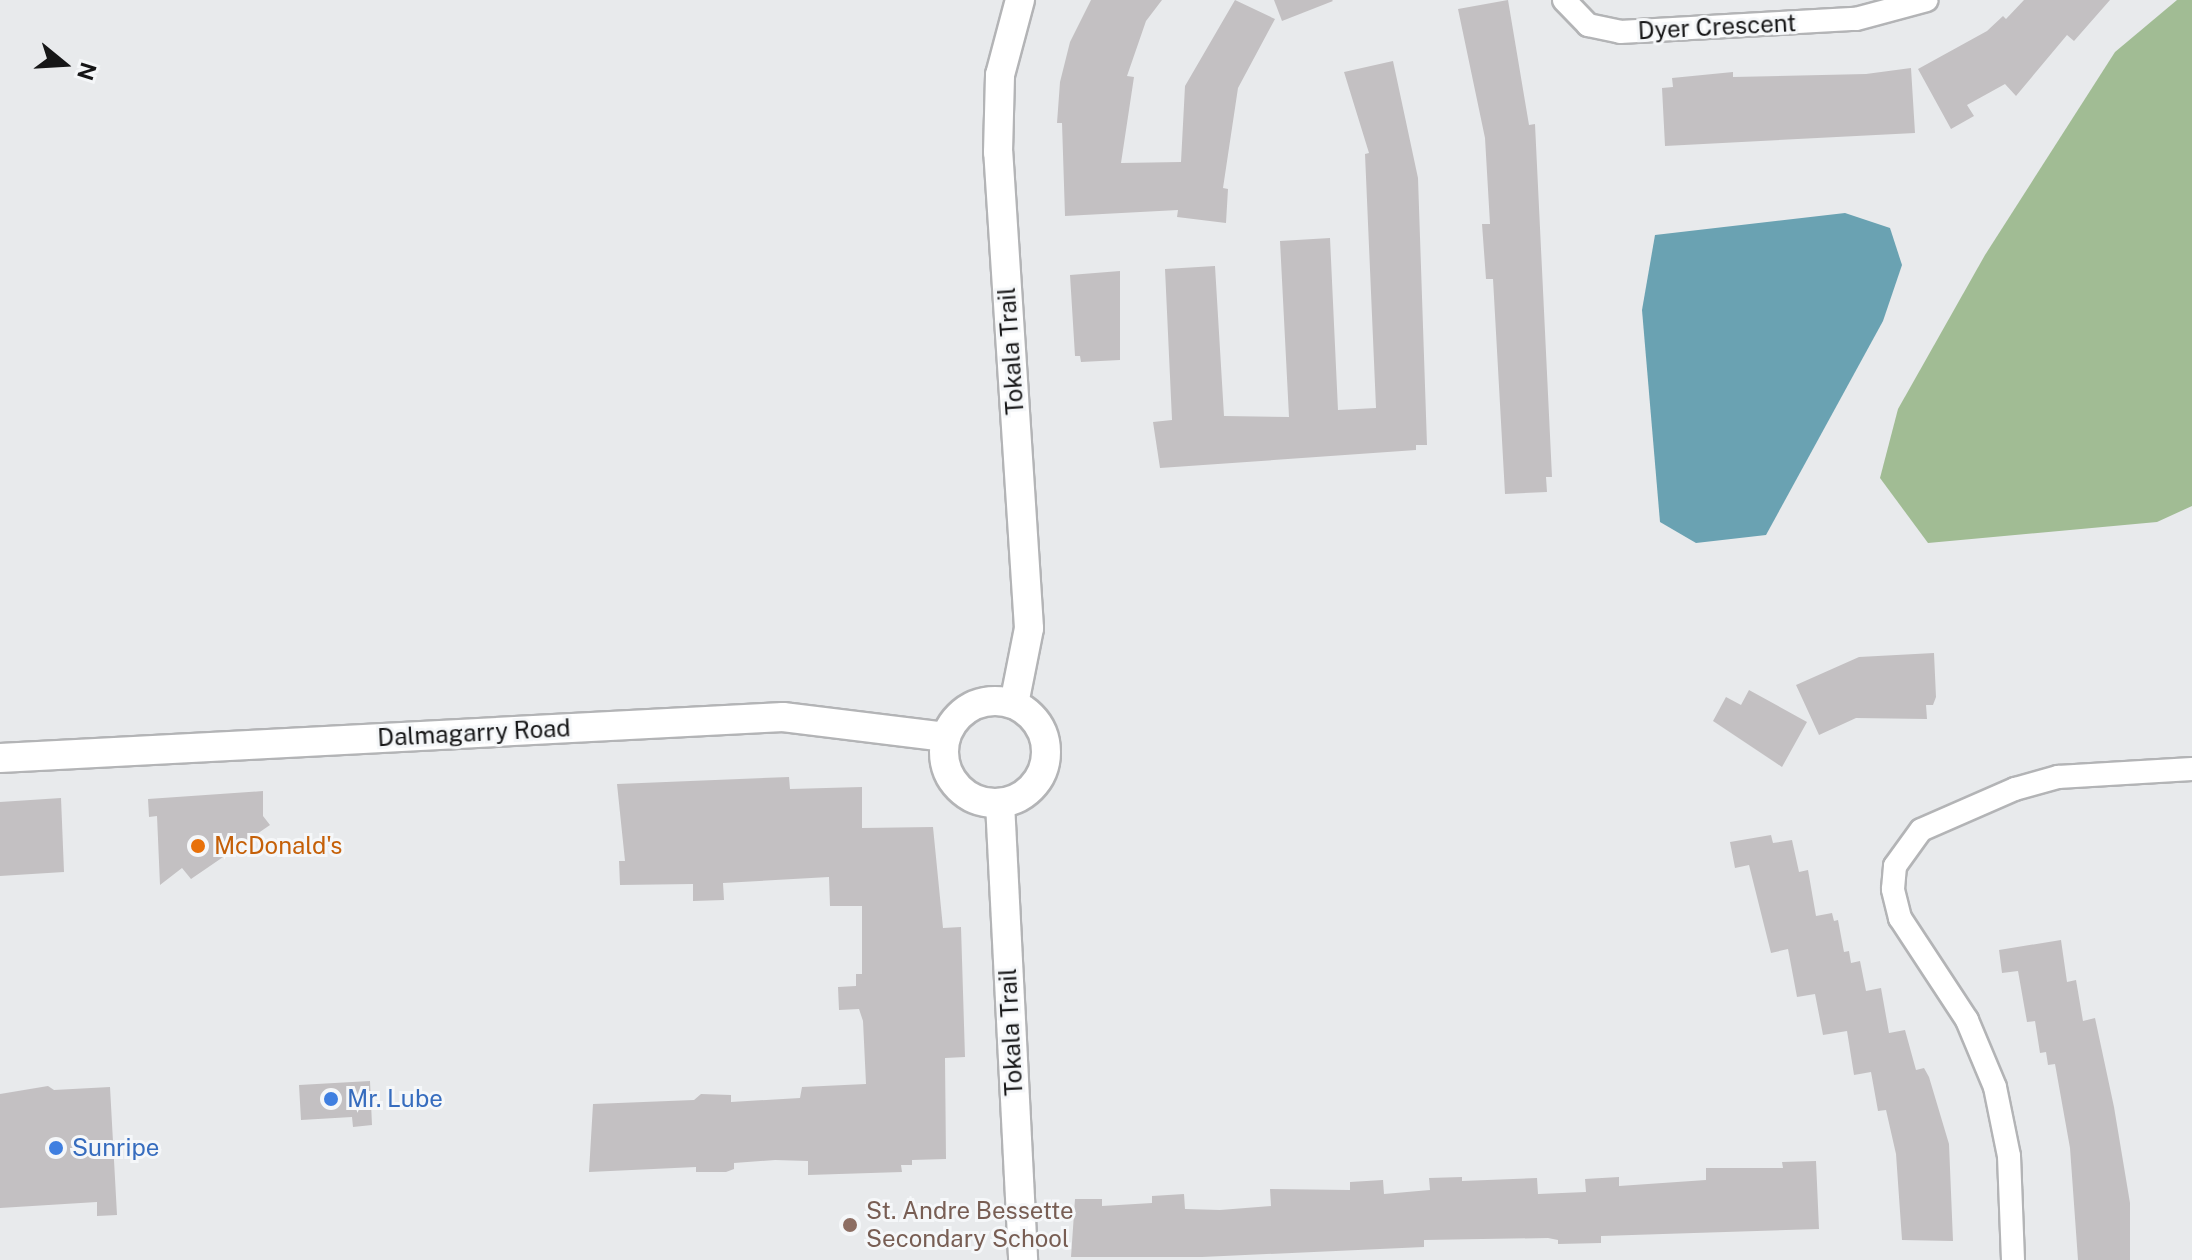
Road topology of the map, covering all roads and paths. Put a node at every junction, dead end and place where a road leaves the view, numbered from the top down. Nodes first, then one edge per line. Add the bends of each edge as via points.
1 (1020, 0) edge
2 (1564, 0) edge
3 (1927, 0) edge
4 (1014, 704) junction
5 (946, 737) junction
6 (0, 758) edge
7 (2192, 769) edge
8 (1000, 803) junction
9 (1023, 1260) edge
10 (2013, 1260) edge

1 - 4 street, Tokala Trail via 1000,75 998,152 1029,628
2 - 3 street, Dyer Crescent via 1588,25 1620,32 1856,19
4 - 5 street via 981,702 954,722
4 - 8 street via 1040,725 1046,759 1031,789
5 - 6 street, Dalmagarry Road via 783,717
5 - 8 street via 947,770 956,785 984,802
7 - 10 street via 2058,777 2015,789 1921,830 1895,866 1893,889 1900,918 1967,1020 1995,1087 2009,1156
8 - 9 street, Tokala Trail

